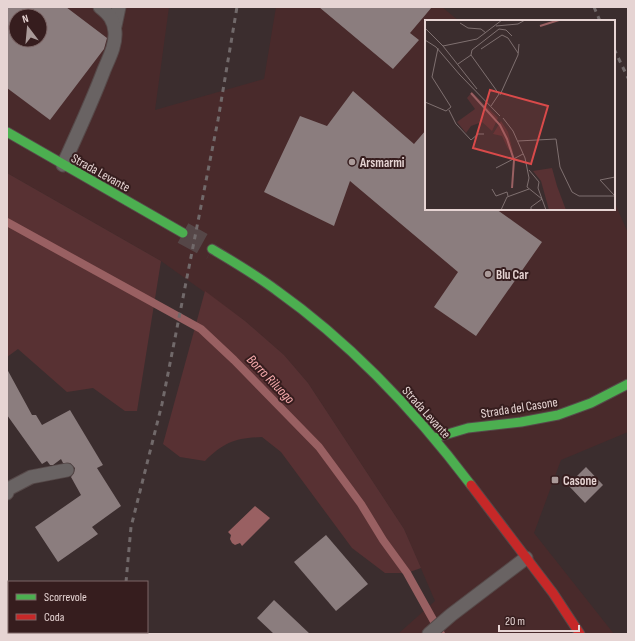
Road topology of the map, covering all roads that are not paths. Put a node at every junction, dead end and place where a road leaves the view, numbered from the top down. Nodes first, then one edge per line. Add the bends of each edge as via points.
1 (100, 7) edge
2 (119, 7) edge
3 (114, 26) junction
4 (7, 132) edge
5 (63, 165) junction
6 (183, 233) tunnel mouth
7 (212, 249) tunnel mouth
8 (628, 384) edge
9 (434, 438) junction
10 (67, 470) dead end
11 (7, 493) edge
12 (526, 558) junction
13 (428, 634) edge
14 (580, 634) edge

1 - 3 lane via 110,16
2 - 3 lane
3 - 5 lane via 116,34 113,49
4 - 5 main road, Strada Levante
5 - 6 main road, Strada Levante
7 - 9 main road, Strada Levante via 254,274 304,309 358,356
8 - 9 main road, Strada del Casone via 591,403 558,415 468,428
9 - 12 main road, Strada Levante
10 - 11 lane via 31,477
12 - 13 lane
12 - 14 main road, Strada Levante

